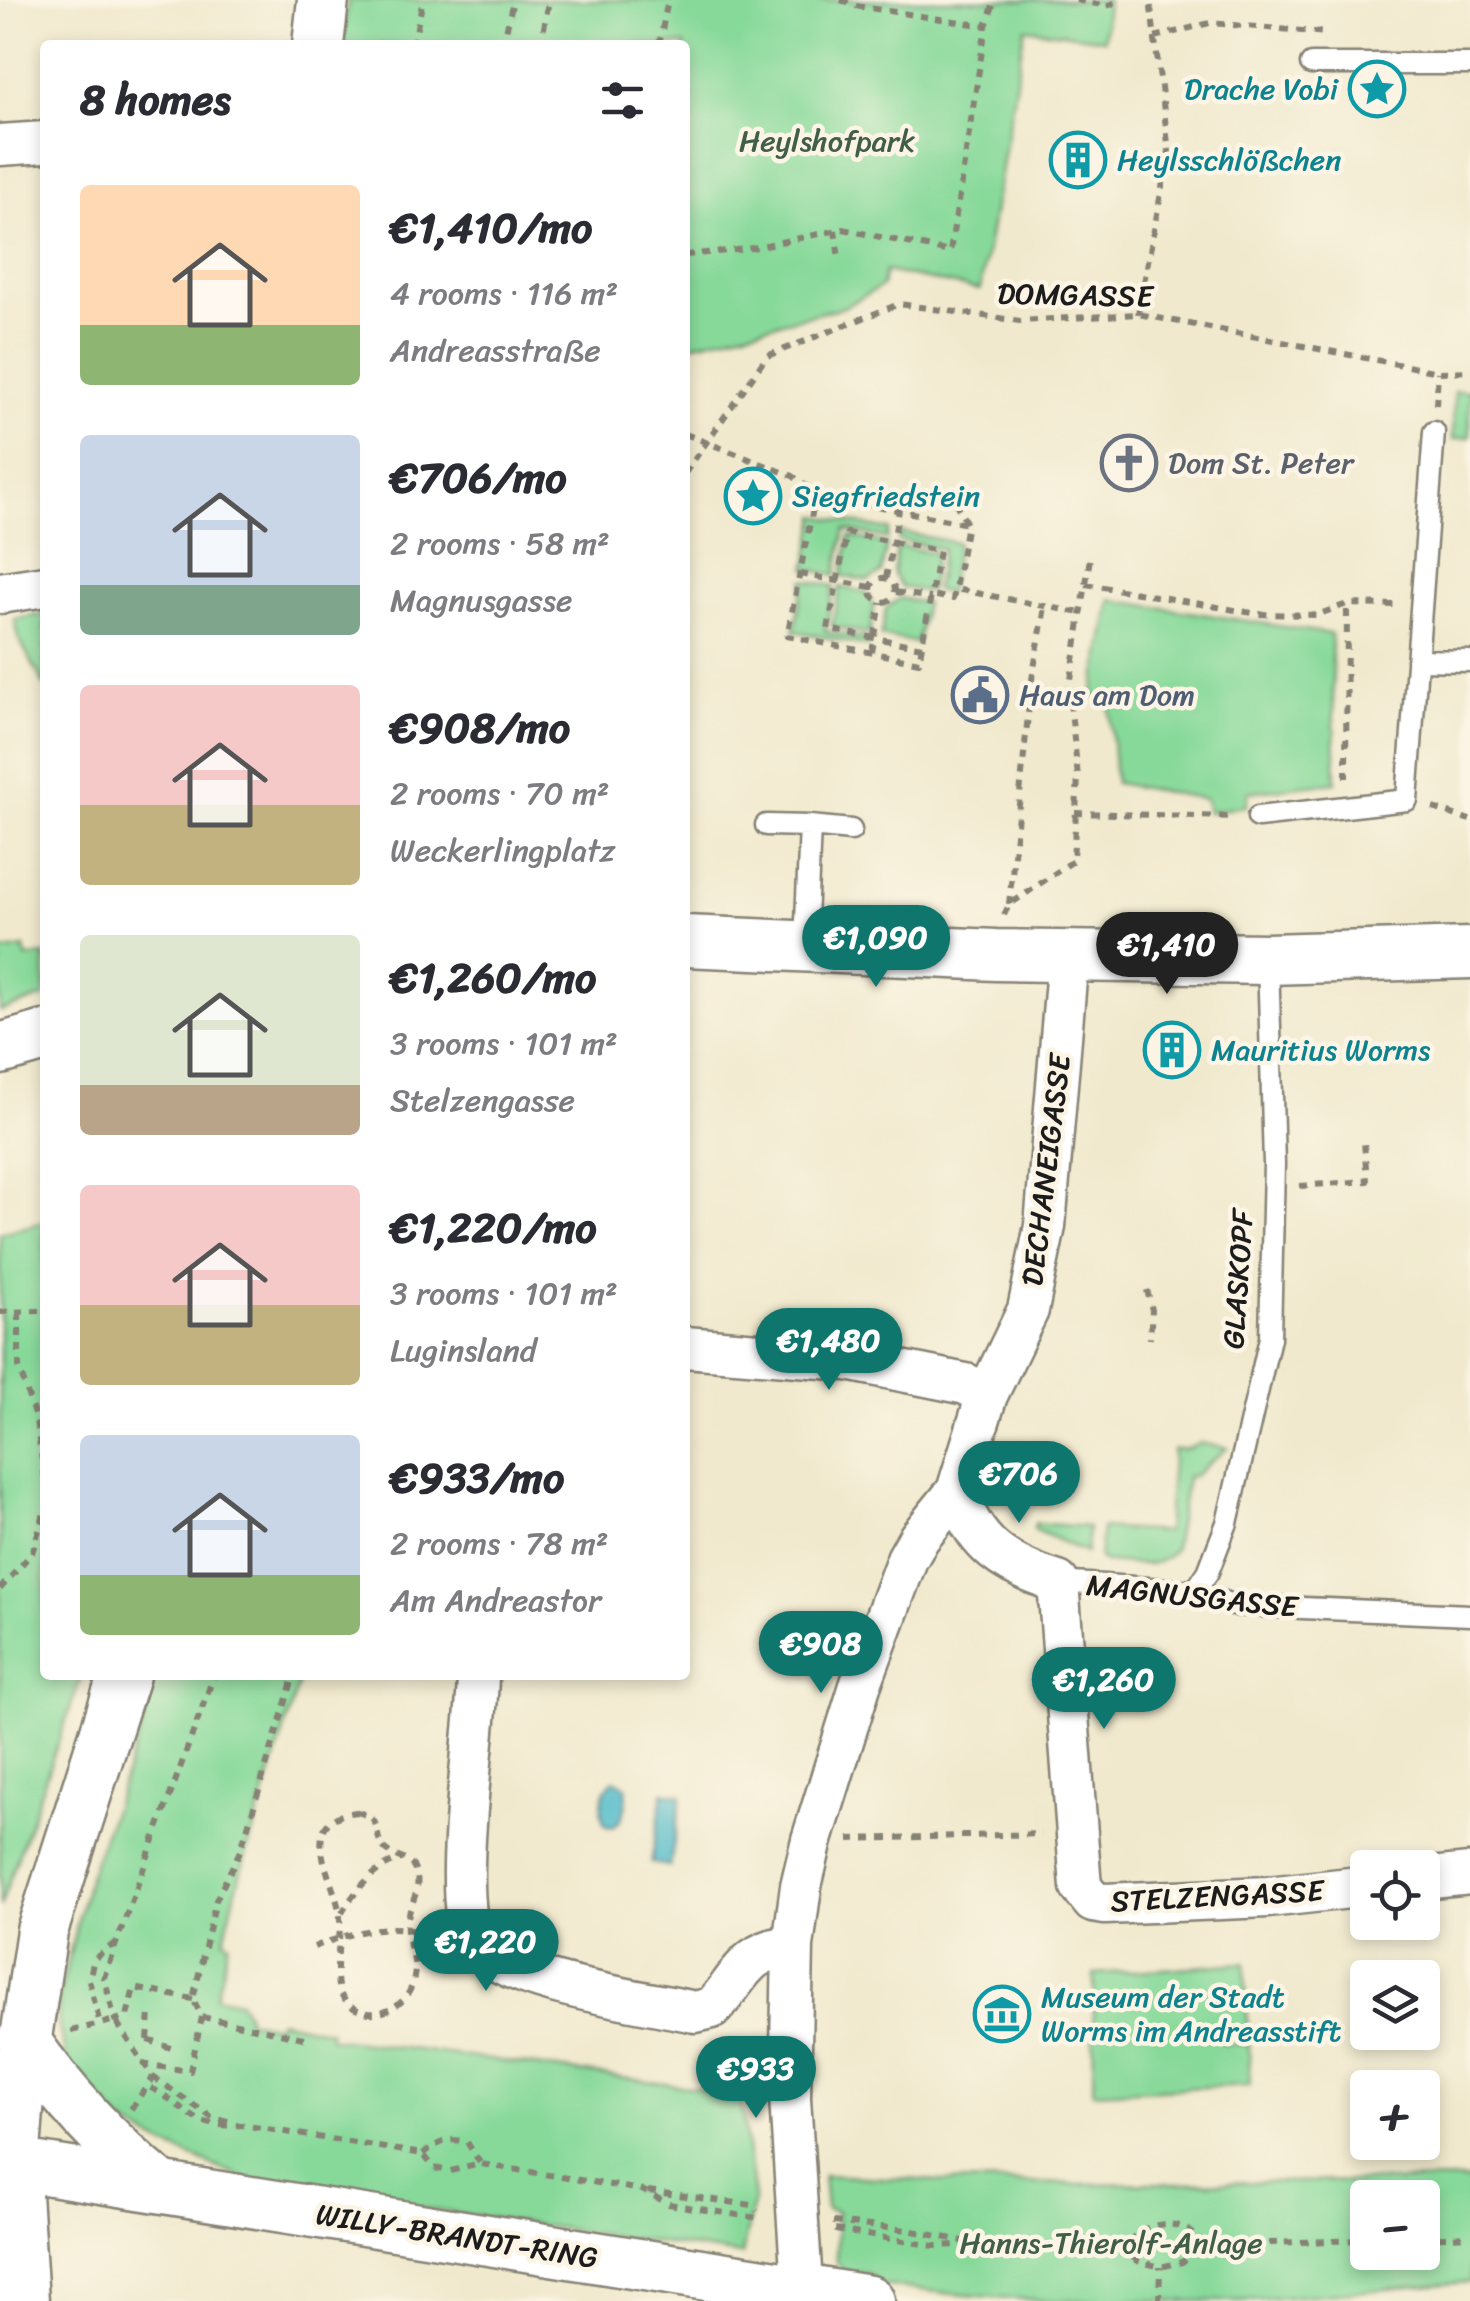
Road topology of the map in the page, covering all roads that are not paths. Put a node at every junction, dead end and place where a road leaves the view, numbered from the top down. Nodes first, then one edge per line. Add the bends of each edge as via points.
1 (324, 0) edge
2 (319, 40) edge
3 (1311, 64) dead end
4 (1470, 64) edge
5 (40, 142) edge
6 (0, 145) edge
7 (1434, 432) dead end
8 (40, 587) edge
9 (0, 593) edge
10 (1417, 660) junction
11 (1470, 661) edge
12 (1258, 817) road end
13 (766, 825) dead end
14 (810, 826) junction
15 (852, 830) dead end
16 (690, 942) edge
17 (805, 946) junction
18 (1470, 953) edge
19 (1068, 956) junction
20 (1268, 959) junction
21 (40, 1037) edge
22 (0, 1049) edge
23 (690, 1347) edge
24 (987, 1395) junction
25 (956, 1491) junction
26 (1058, 1582) junction
27 (1196, 1592) junction
28 (1470, 1615) edge
29 (122, 1680) edge
30 (478, 1680) edge
31 (1470, 1874) edge
32 (1440, 1877) edge
33 (1350, 1888) edge
34 (793, 1946) junction
35 (24, 2040) junction
36 (14, 2164) junction
37 (164, 2190) junction
38 (804, 2297) edge
39 (23, 2301) edge
40 (869, 2301) edge

1 - 2 street
3 - 4 lane
5 - 6 street
7 - 10 lane
8 - 9 street
10 - 11 lane
10 - 12 lane via 1406,800
13 - 14 lane
14 - 15 lane
14 - 17 lane
16 - 17 street
17 - 19 street
18 - 20 street
19 - 20 street
19 - 24 street, DECHANEIGASSE via 1037,1276 1020,1330
20 - 27 lane, GLASKOPF via 1270,1338 1227,1523
21 - 22 street
23 - 24 street via 846,1360 966,1384
24 - 25 street, DECHANEIGASSE
25 - 26 street, MAGNUSGASSE via 982,1540 1024,1571
25 - 34 street via 907,1560 860,1686 812,1840
26 - 27 lane, MAGNUSGASSE
26 - 33 street, STELZENGASSE via 1081,1886 1088,1898 1105,1904
27 - 28 lane, MAGNUSGASSE via 1232,1605
29 - 35 street via 48,1905
30 - 34 street via 462,1889 470,1936 486,1954 524,1972 694,2012 712,2008 764,1950
31 - 32 street
34 - 38 street via 790,2098
35 - 36 street
35 - 37 street via 79,2113
36 - 37 street, WILLY-BRANDT-RING
36 - 39 street
37 - 38 street, WILLY-BRANDT-RING
38 - 40 street, WILLY-BRANDT-RING

